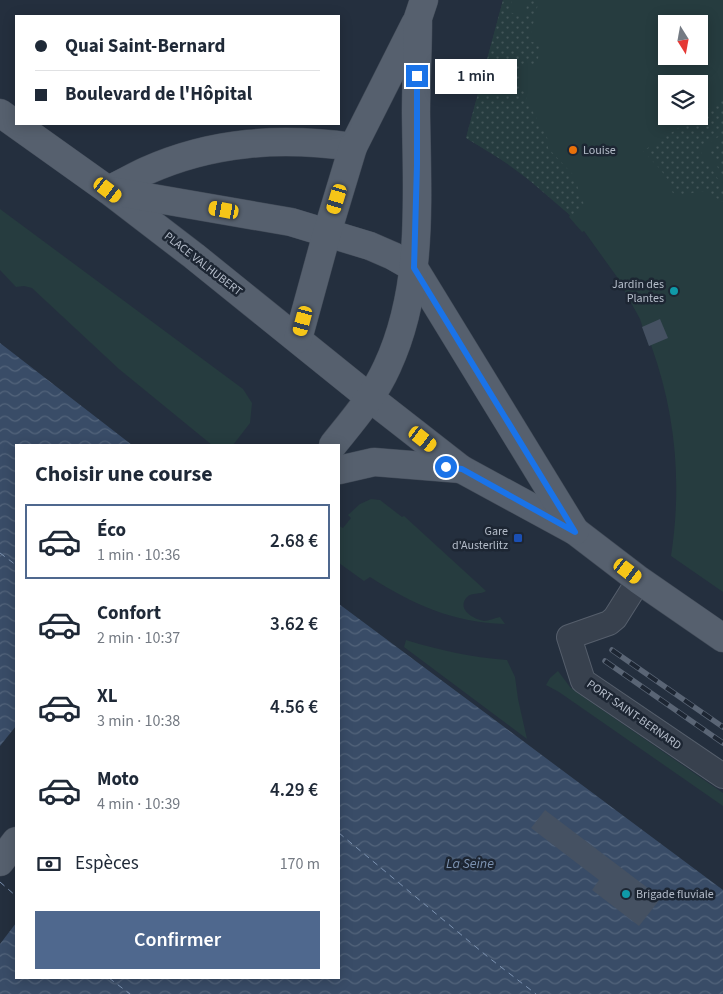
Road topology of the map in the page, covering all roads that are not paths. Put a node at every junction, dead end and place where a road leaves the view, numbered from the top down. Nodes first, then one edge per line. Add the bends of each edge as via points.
1 (421, 9) edge
2 (0, 113) edge
3 (15, 124) edge
4 (17, 125) edge
5 (353, 147) junction
6 (108, 190) junction
7 (327, 234) junction
8 (414, 268) junction
9 (298, 339) junction
10 (370, 398) junction
11 (335, 444) edge
12 (462, 469) junction
13 (340, 470) edge
14 (575, 532) junction
15 (639, 580) junction
16 (723, 638) edge
17 (723, 776) edge
18 (15, 842) edge
19 (0, 862) edge

1 - 5 main road
1 - 8 main road
2 - 3 main road, PLACE VALHUBERT
4 - 6 main road, PLACE VALHUBERT
5 - 6 main road via 298,141 232,145 189,155
5 - 7 main road
6 - 7 main road via 292,222
6 - 9 main road, PLACE VALHUBERT
7 - 8 main road via 370,246
7 - 9 main road
8 - 10 main road via 402,327 387,367
8 - 14 main road
9 - 10 main road, PLACE VALHUBERT
10 - 11 main road
10 - 12 main road, PLACE VALHUBERT
12 - 13 main road via 374,462
12 - 14 main road, PLACE VALHUBERT
14 - 15 main road
15 - 16 main road
15 - 17 street, PORT SAINT-BERNARD via 609,623 569,637 584,680
18 - 19 main road

